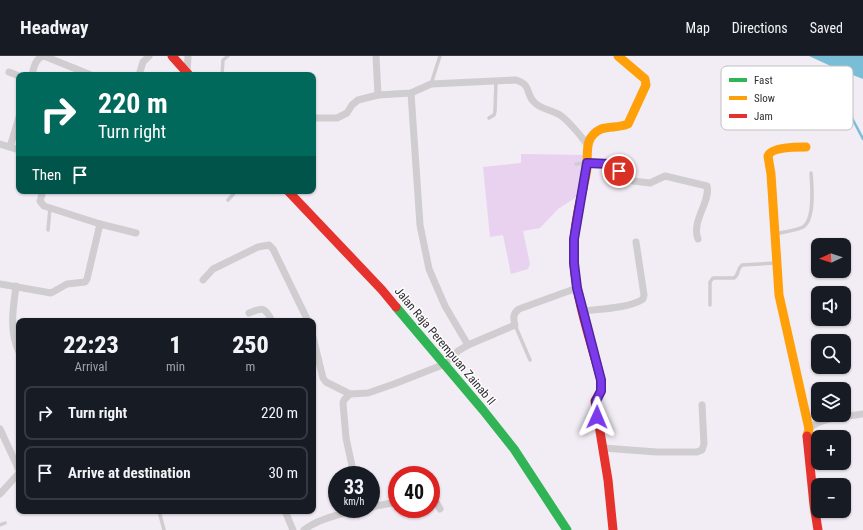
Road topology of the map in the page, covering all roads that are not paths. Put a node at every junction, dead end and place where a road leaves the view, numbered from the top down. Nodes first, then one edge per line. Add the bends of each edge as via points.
1 (44, 56) edge
2 (149, 56) edge
3 (172, 56) edge
4 (188, 56) edge
5 (228, 56) edge
6 (376, 56) edge
7 (440, 56) edge
8 (618, 56) edge
9 (9, 72) dead end
10 (33, 72) edge
11 (84, 72) edge
12 (140, 72) edge
13 (187, 72) edge
14 (188, 72) edge
15 (222, 72) edge
16 (16, 75) edge
17 (496, 81) junction
18 (431, 84) junction
19 (411, 93) junction
20 (378, 95) junction
21 (316, 118) edge
22 (489, 118) dead end
23 (16, 127) edge
24 (0, 144) edge
25 (587, 144) junction
26 (10, 147) junction
27 (806, 147) dead end
28 (16, 149) edge
29 (587, 163) junction
30 (576, 164) dead end
31 (811, 173) dead end
32 (42, 194) edge
33 (233, 194) edge
34 (291, 194) edge
35 (228, 200) dead end
36 (50, 208) junction
37 (100, 224) junction
38 (48, 230) dead end
39 (136, 233) dead end
40 (774, 234) junction
41 (698, 239) dead end
42 (636, 242) dead end
43 (776, 263) junction
44 (203, 280) dead end
45 (0, 284) edge
46 (16, 286) junction
47 (577, 288) junction
48 (710, 305) dead end
49 (584, 311) junction
50 (249, 313) dead end
51 (270, 318) edge
52 (307, 318) edge
53 (515, 326) junction
54 (468, 345) junction
55 (16, 346) edge
56 (316, 350) edge
57 (530, 360) dead end
58 (443, 364) junction
59 (350, 394) junction
60 (702, 405) dead end
61 (863, 414) edge
62 (0, 429) edge
63 (809, 429) junction
64 (603, 448) junction
65 (16, 465) edge
66 (352, 466) edge
67 (16, 475) edge
68 (0, 494) edge
69 (160, 514) edge
70 (286, 514) edge
71 (331, 518) edge
72 (5, 523) dead end
73 (0, 525) edge
74 (164, 530) edge
75 (293, 530) edge
76 (304, 530) edge
77 (567, 530) edge
78 (613, 530) edge
79 (818, 530) edge

1 - 10 street via 36,61
1 - 11 street
2 - 12 street
3 - 13 street
4 - 14 street
5 - 15 lane via 223,60
6 - 20 street
7 - 18 lane
8 - 25 street via 646,79 646,85 628,124 599,130
9 - 16 street
17 - 18 street
17 - 22 lane via 495,111
17 - 25 street via 523,82 534,102 559,114
18 - 19 street
19 - 20 street
19 - 54 street via 420,225 429,269 445,306
20 - 21 street via 358,100 347,113 337,118
23 - 26 street
24 - 26 street
25 - 29 street
26 - 28 street
27 - 40 street via 791,147 769,153
29 - 30 lane
29 - 41 street via 610,164 633,181 650,183 665,176 706,186 707,194 698,220
29 - 47 street via 574,239
31 - 40 lane via 810,217 807,224
32 - 36 street via 41,204
33 - 35 lane
34 - 58 street, Jalan Raja Perempuan Zainab II via 382,290
36 - 37 street
36 - 38 lane
37 - 39 street
37 - 46 street via 85,282 67,284 51,293
40 - 43 street
42 - 49 street via 643,299 638,303
43 - 48 lane via 742,265 734,278 713,278 710,282
43 - 63 street via 779,295
44 - 52 street via 213,269 258,247 269,245
45 - 46 street
46 - 55 street via 12,327
47 - 49 street
47 - 53 street via 519,309 514,314
49 - 64 street via 601,380 601,391 596,401
50 - 51 street via 259,308 264,309
53 - 54 street
53 - 57 lane
54 - 58 street
56 - 59 street via 326,382
58 - 59 street via 368,393
58 - 77 street, Jalan Raja Perempuan Zainab II via 514,449
59 - 66 street via 343,403 346,438
60 - 64 street via 702,450 657,452
61 - 63 street via 815,423
62 - 65 street
63 - 79 street via 807,436
64 - 78 street
67 - 68 street
69 - 74 lane
70 - 75 street
71 - 76 street
72 - 73 lane

